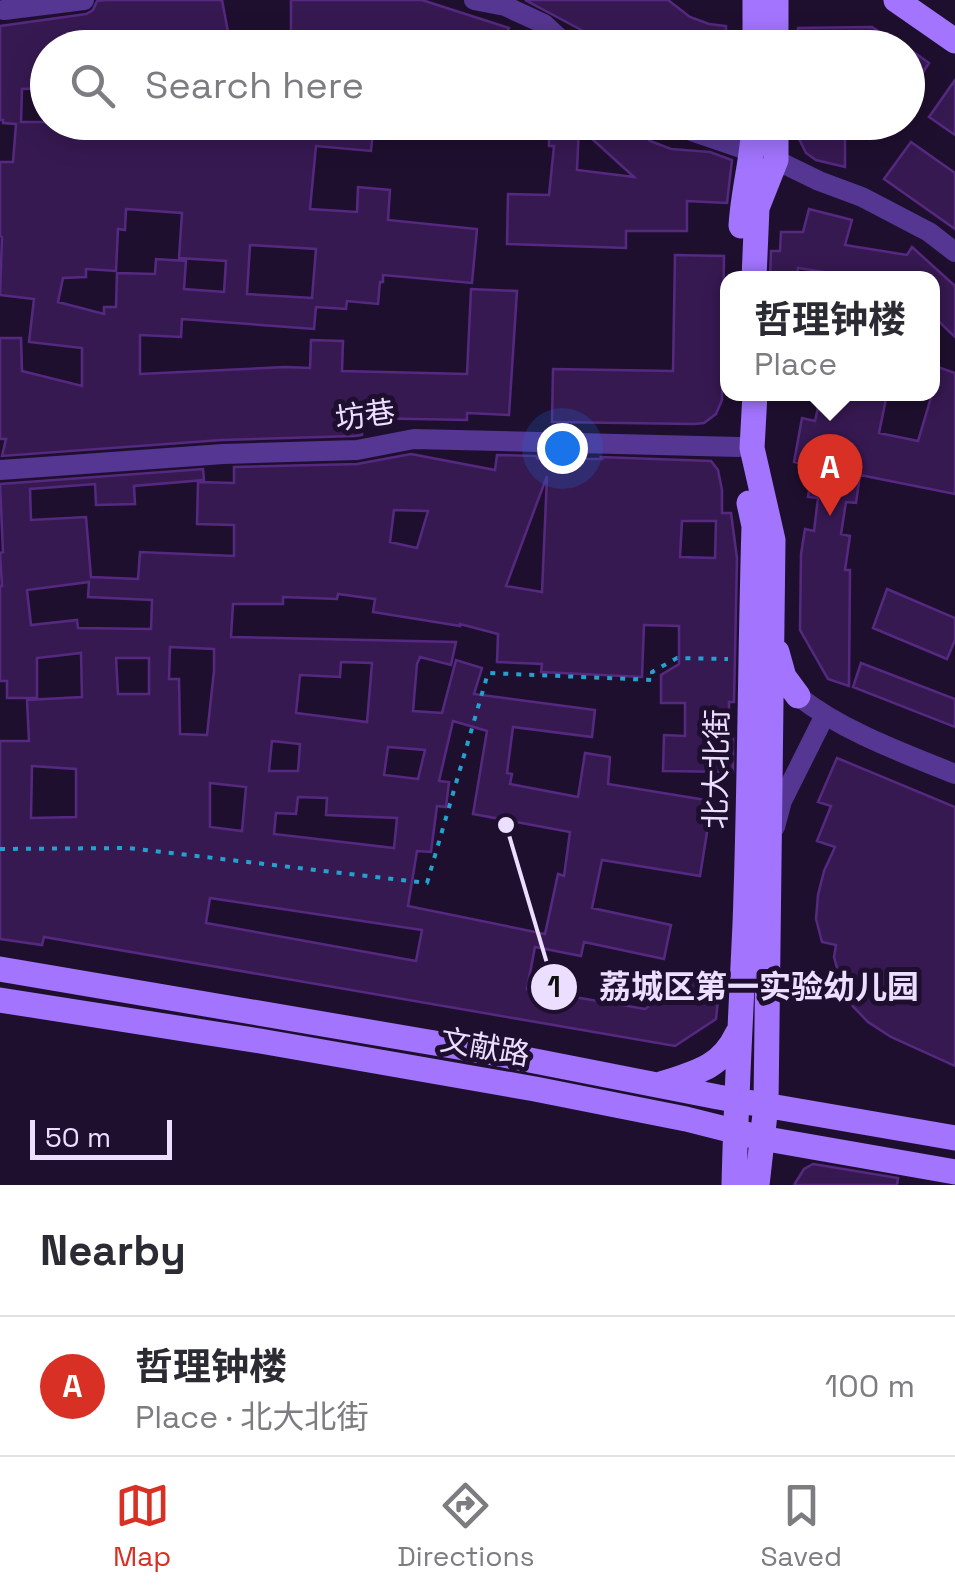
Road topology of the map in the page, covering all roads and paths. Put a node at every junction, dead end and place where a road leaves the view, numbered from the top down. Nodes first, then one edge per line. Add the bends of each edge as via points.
1 (84, 0) edge
2 (474, 0) edge
3 (755, 0) edge
4 (796, 0) edge
5 (896, 0) edge
6 (2, 8) edge
7 (776, 9) edge
8 (550, 30) edge
9 (754, 30) edge
10 (955, 41) edge
11 (718, 140) edge
12 (760, 140) edge
13 (770, 140) edge
14 (765, 156) junction
15 (955, 252) edge
16 (740, 271) edge
17 (754, 271) edge
18 (740, 401) edge
19 (754, 401) edge
20 (739, 447) junction
21 (0, 470) edge
22 (772, 621) junction
23 (750, 660) junction
24 (798, 696) joint
25 (825, 716) junction
26 (955, 774) edge
27 (769, 848) junction
28 (0, 849) edge
29 (0, 969) edge
30 (0, 1000) edge
31 (739, 1030) junction
32 (656, 1085) junction
33 (736, 1099) junction
34 (766, 1104) junction
35 (735, 1138) junction
36 (761, 1138) junction
37 (955, 1138) edge
38 (955, 1172) edge
39 (734, 1185) edge
40 (757, 1185) edge

1 - 6 street
2 - 8 street via 504,6
3 - 9 main road
4 - 7 main road
5 - 10 main road
11 - 14 street
12 - 14 main road
13 - 14 main road
14 - 15 street via 862,197
14 - 16 main road via 743,196
14 - 17 main road
18 - 20 main road, 北大北街
19 - 22 main road, 北大北街 via 752,448 772,540
20 - 21 street, 坊巷 via 414,439 357,450
20 - 23 main road, 北大北街 via 754,526
22 - 24 main road via 784,676
22 - 27 main road, 北大北街
23 - 28 path via 677,658 652,672 653,680 488,673 428,882 128,848
23 - 31 main road, 北大北街
24 - 25 street
25 - 26 street
25 - 27 street via 782,801
27 - 34 main road, 北大北街
29 - 32 main road, 文献路
30 - 35 main road, 文献路 via 445,1072
31 - 32 main road via 728,1053 700,1072
31 - 33 main road, 北大北街
32 - 33 main road, 文献路
33 - 34 main road, 文献路
33 - 35 main road, 北大北街
34 - 36 main road, 北大北街
34 - 37 main road, 文献路
35 - 36 main road, 文献路
35 - 39 main road, 北大北街
36 - 38 main road, 文献路
36 - 40 main road, 北大北街

